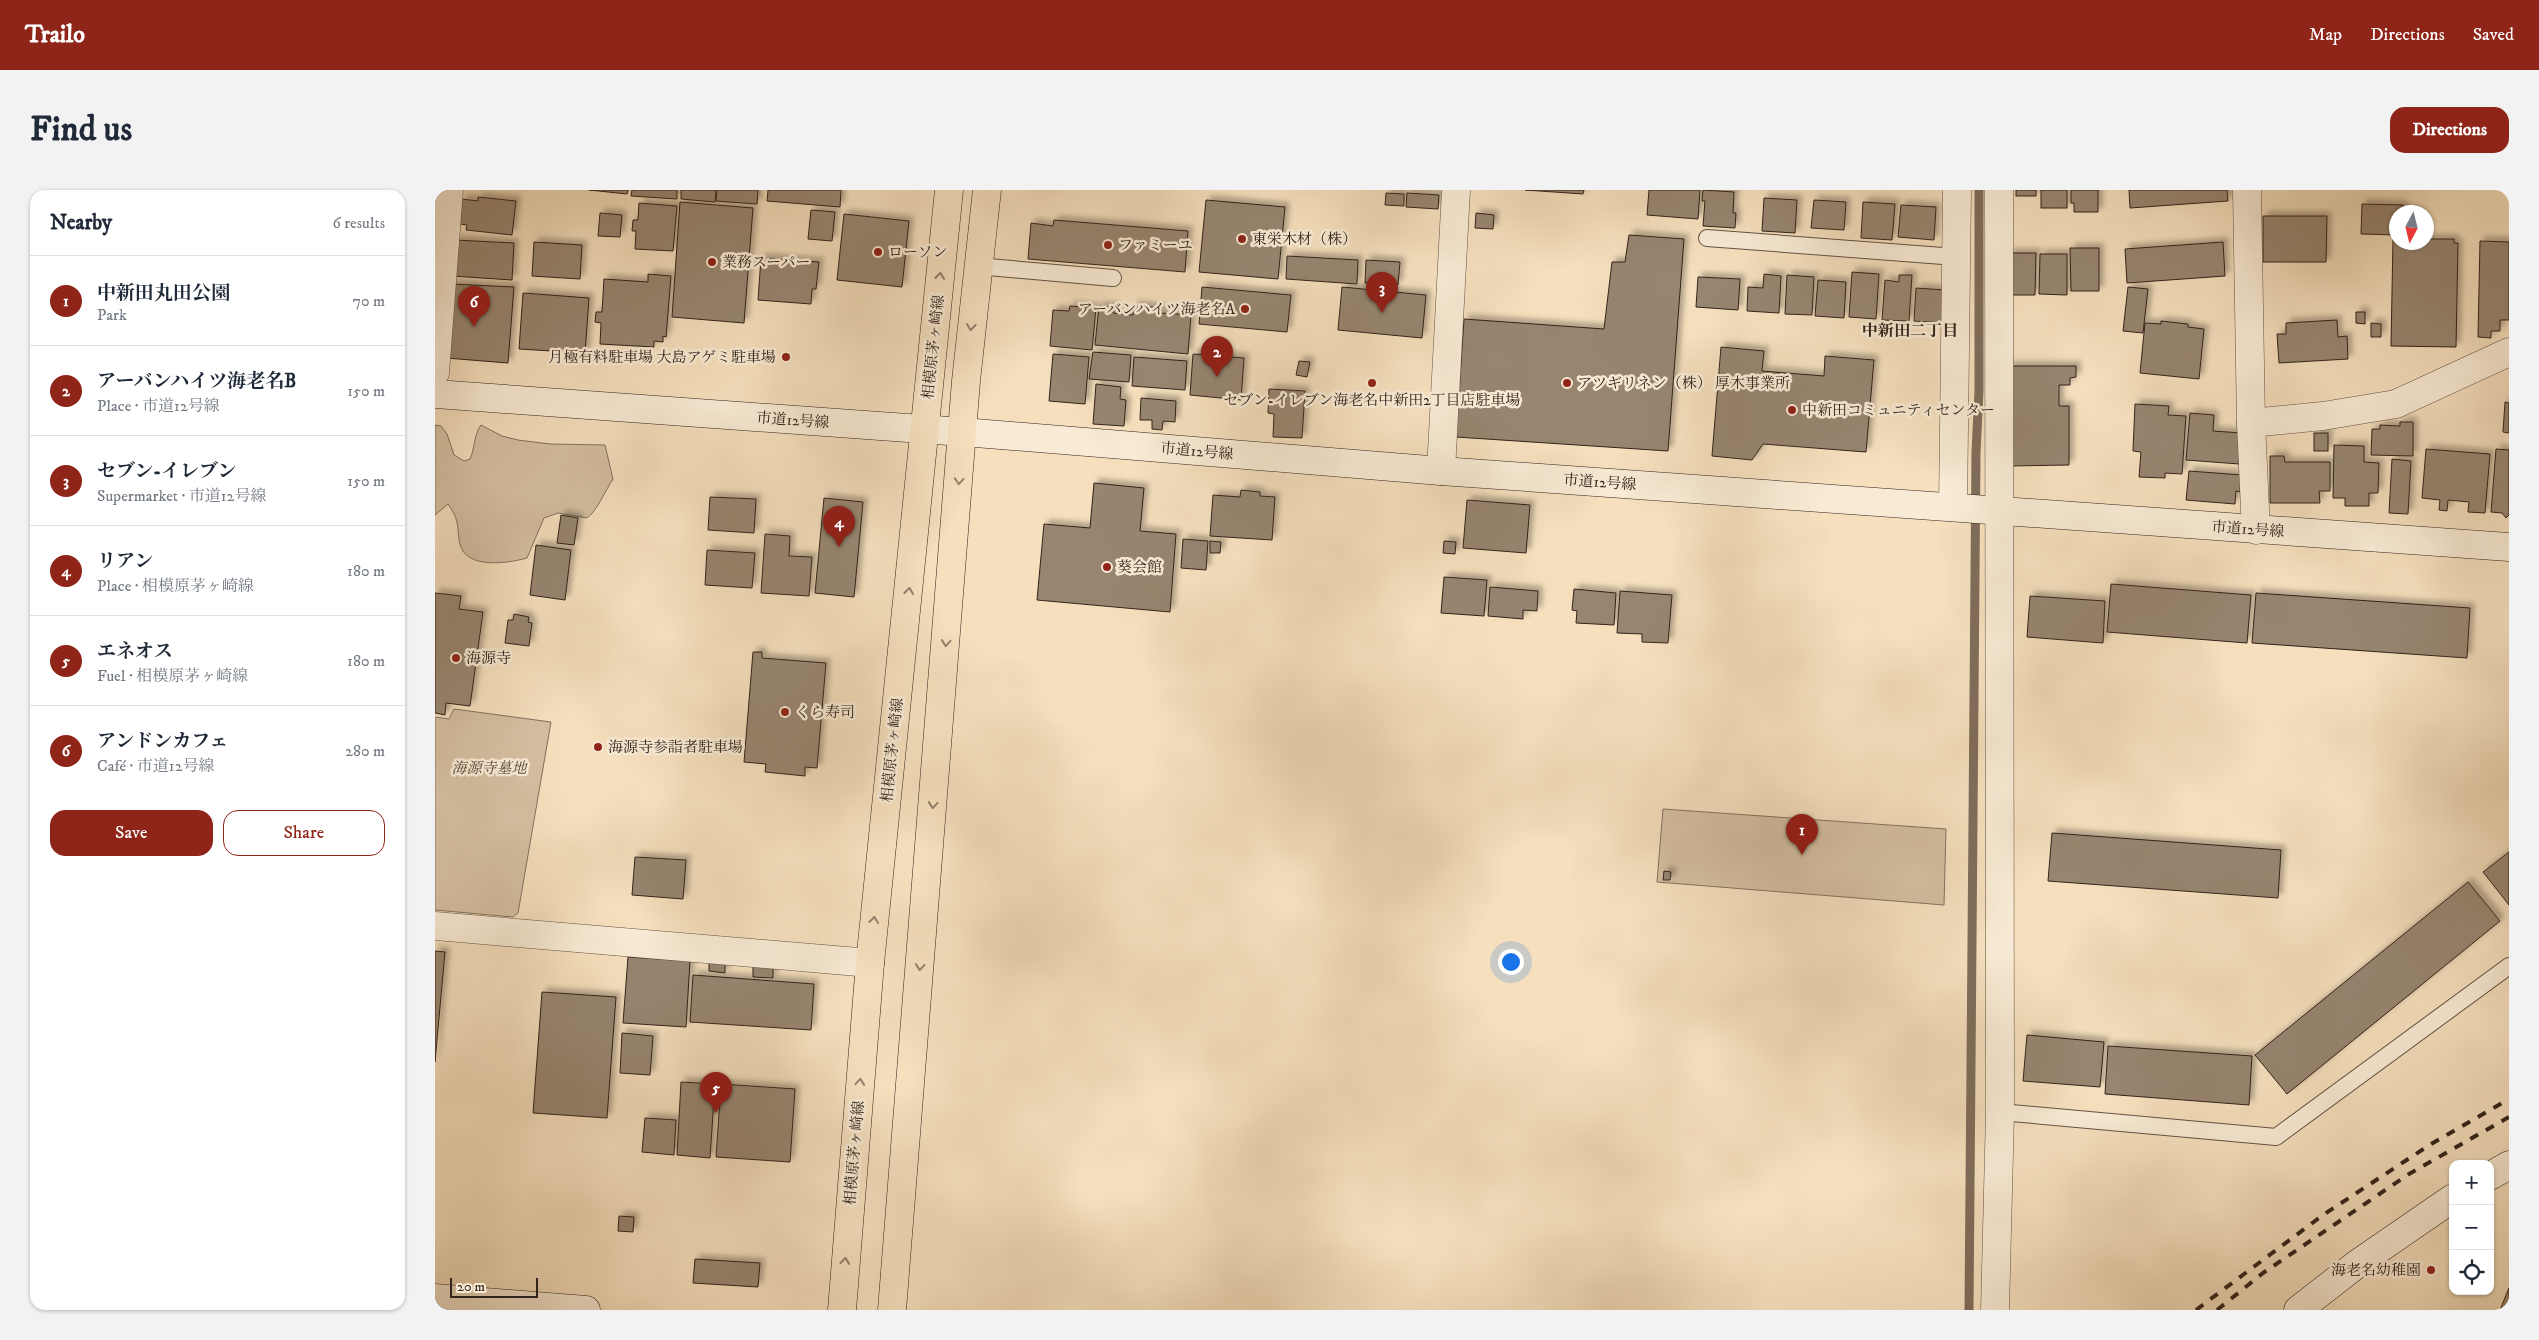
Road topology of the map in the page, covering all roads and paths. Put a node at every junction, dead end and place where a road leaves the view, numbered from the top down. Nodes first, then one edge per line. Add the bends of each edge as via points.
1 (449, 190) edge
2 (949, 190) edge
3 (987, 190) edge
4 (1456, 190) edge
5 (1957, 190) edge
6 (1999, 190) edge
7 (2247, 190) edge
8 (1707, 238) dead end
9 (1956, 257) junction
10 (977, 266) junction
11 (1113, 278) dead end
12 (2509, 352) edge
13 (435, 373) edge
14 (435, 394) edge
15 (2251, 423) junction
16 (925, 430) junction
17 (963, 432) junction
18 (1441, 471) junction
19 (1956, 508) junction
20 (1993, 511) junction
21 (2256, 530) junction
22 (2509, 547) edge
23 (435, 926) edge
24 (870, 963) junction
25 (2509, 966) edge
26 (2000, 1112) junction
27 (2509, 1165) edge
28 (2494, 1174) edge
29 (2449, 1201) edge
30 (435, 1298) edge
31 (586, 1310) edge
32 (842, 1310) edge
33 (892, 1310) edge
34 (1995, 1310) edge
35 (2298, 1310) edge

1 - 13 street
16 -> 2 main road, 相模原茅ヶ崎線
3 - 10 main road
4 - 18 street
5 - 9 street
6 - 20 street
7 - 15 street
8 - 9 lane
9 - 19 street
10 - 11 lane
10 -> 17 main road
12 - 15 street via 2396,404
14 - 16 street, 市道12号線
15 - 21 street
16 - 17 street, 市道12号線
24 -> 16 main road, 相模原茅ヶ崎線
17 - 18 street, 市道12号線
17 -> 33 main road
18 - 19 street, 市道12号線
19 - 20 street, 市道12号線
20 - 21 street, 市道12号線
20 - 26 street
21 - 22 street, 市道12号線
23 - 24 street
32 -> 24 main road, 相模原茅ヶ崎線
25 - 26 lane via 2276,1137
26 - 34 street
27 - 28 street
29 - 35 street via 2357,1264
30 - 31 street

